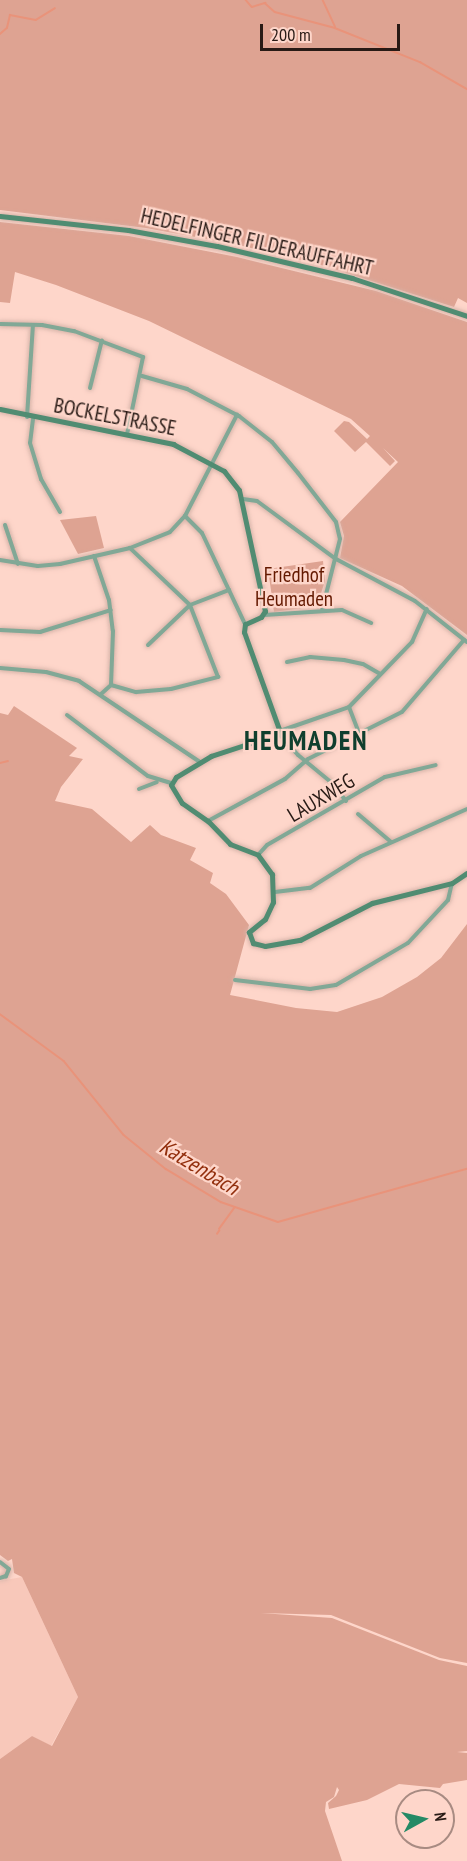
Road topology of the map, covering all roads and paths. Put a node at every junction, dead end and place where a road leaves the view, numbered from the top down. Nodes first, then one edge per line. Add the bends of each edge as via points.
1 (0, 216) edge
2 (467, 316) edge
3 (0, 324) edge
4 (33, 325) junction
5 (102, 340) junction
6 (142, 376) junction
7 (90, 388) dead end
8 (0, 409) edge
9 (237, 415) junction
10 (30, 418) junction
11 (127, 434) junction
12 (213, 464) junction
13 (243, 499) junction
14 (60, 513) dead end
15 (185, 516) junction
16 (5, 525) dead end
17 (130, 548) junction
18 (94, 556) junction
19 (0, 560) edge
20 (336, 560) junction
21 (18, 565) junction
22 (229, 590) junction
23 (190, 605) junction
24 (427, 609) junction
25 (111, 610) junction
26 (322, 610) junction
27 (264, 615) junction
28 (371, 623) dead end
29 (245, 624) junction
30 (0, 630) edge
31 (465, 641) edge
32 (148, 645) dead end
33 (287, 663) dead end
34 (0, 668) edge
35 (380, 674) junction
36 (111, 685) junction
37 (101, 694) junction
38 (349, 707) junction
39 (68, 715) dead end
40 (278, 732) junction
41 (360, 733) junction
42 (306, 762) junction
43 (200, 763) junction
44 (436, 765) dead end
45 (158, 782) junction
46 (171, 783) junction
47 (139, 789) dead end
48 (346, 801) junction
49 (467, 809) edge
50 (358, 814) dead end
51 (208, 821) junction
52 (392, 842) junction
53 (258, 855) junction
54 (467, 873) edge
55 (452, 883) junction
56 (275, 892) junction
57 (235, 980) dead end
58 (0, 1562) edge
59 (0, 1578) edge

1 - 2 street, HEDELFINGER FILDERAUFFAHRT via 119,229 226,248 352,278
3 - 4 street
4 - 5 street via 52,326
4 - 10 street
5 - 6 street via 143,357
5 - 7 street
6 - 9 street via 187,389
6 - 11 street
8 - 10 street, BOCKELSTRASSE
9 - 12 street
9 - 20 street via 286,458 336,522 340,539
10 - 11 street, BOCKELSTRASSE
10 - 14 street via 30,443 41,479
11 - 12 street, BOCKELSTRASSE via 173,444
12 - 13 street, BOCKELSTRASSE via 231,477
12 - 15 street
13 - 20 street via 257,501
13 - 27 street, BOCKELSTRASSE
15 - 17 street via 170,532
15 - 22 street via 202,533
16 - 21 street
17 - 18 street
17 - 23 street
18 - 21 street via 56,565
18 - 25 street
19 - 21 street
20 - 24 street
20 - 26 street
22 - 23 street
22 - 29 street
23 - 32 street
23 - 36 street via 218,677 148,691
24 - 31 street
24 - 35 street via 412,642
25 - 30 street via 40,632
25 - 36 street
26 - 27 street
26 - 28 street via 358,615
27 - 29 street
29 - 40 street via 249,646 278,719
31 - 41 street via 402,712
33 - 35 street via 310,657 344,660 363,664
34 - 37 street via 64,675
35 - 38 street
36 - 37 street
37 - 43 street
38 - 40 street
38 - 41 street
39 - 45 street
40 - 42 street
40 - 43 street via 219,752
41 - 42 street
42 - 48 street via 332,783
42 - 51 street via 285,779
43 - 46 street
44 - 48 street, LAUXWEG via 385,777
45 - 46 street
45 - 47 street
46 - 51 street via 176,797
48 - 53 street, LAUXWEG via 267,845
49 - 52 street
50 - 52 street
51 - 53 street via 230,844
52 - 56 street via 310,888
53 - 56 street via 272,874
54 - 55 street
55 - 56 street via 372,903 300,940 257,945 250,940 249,932 270,911
55 - 57 street via 448,900 408,944 336,985 310,989
58 - 59 street via 7,1563 9,1571

